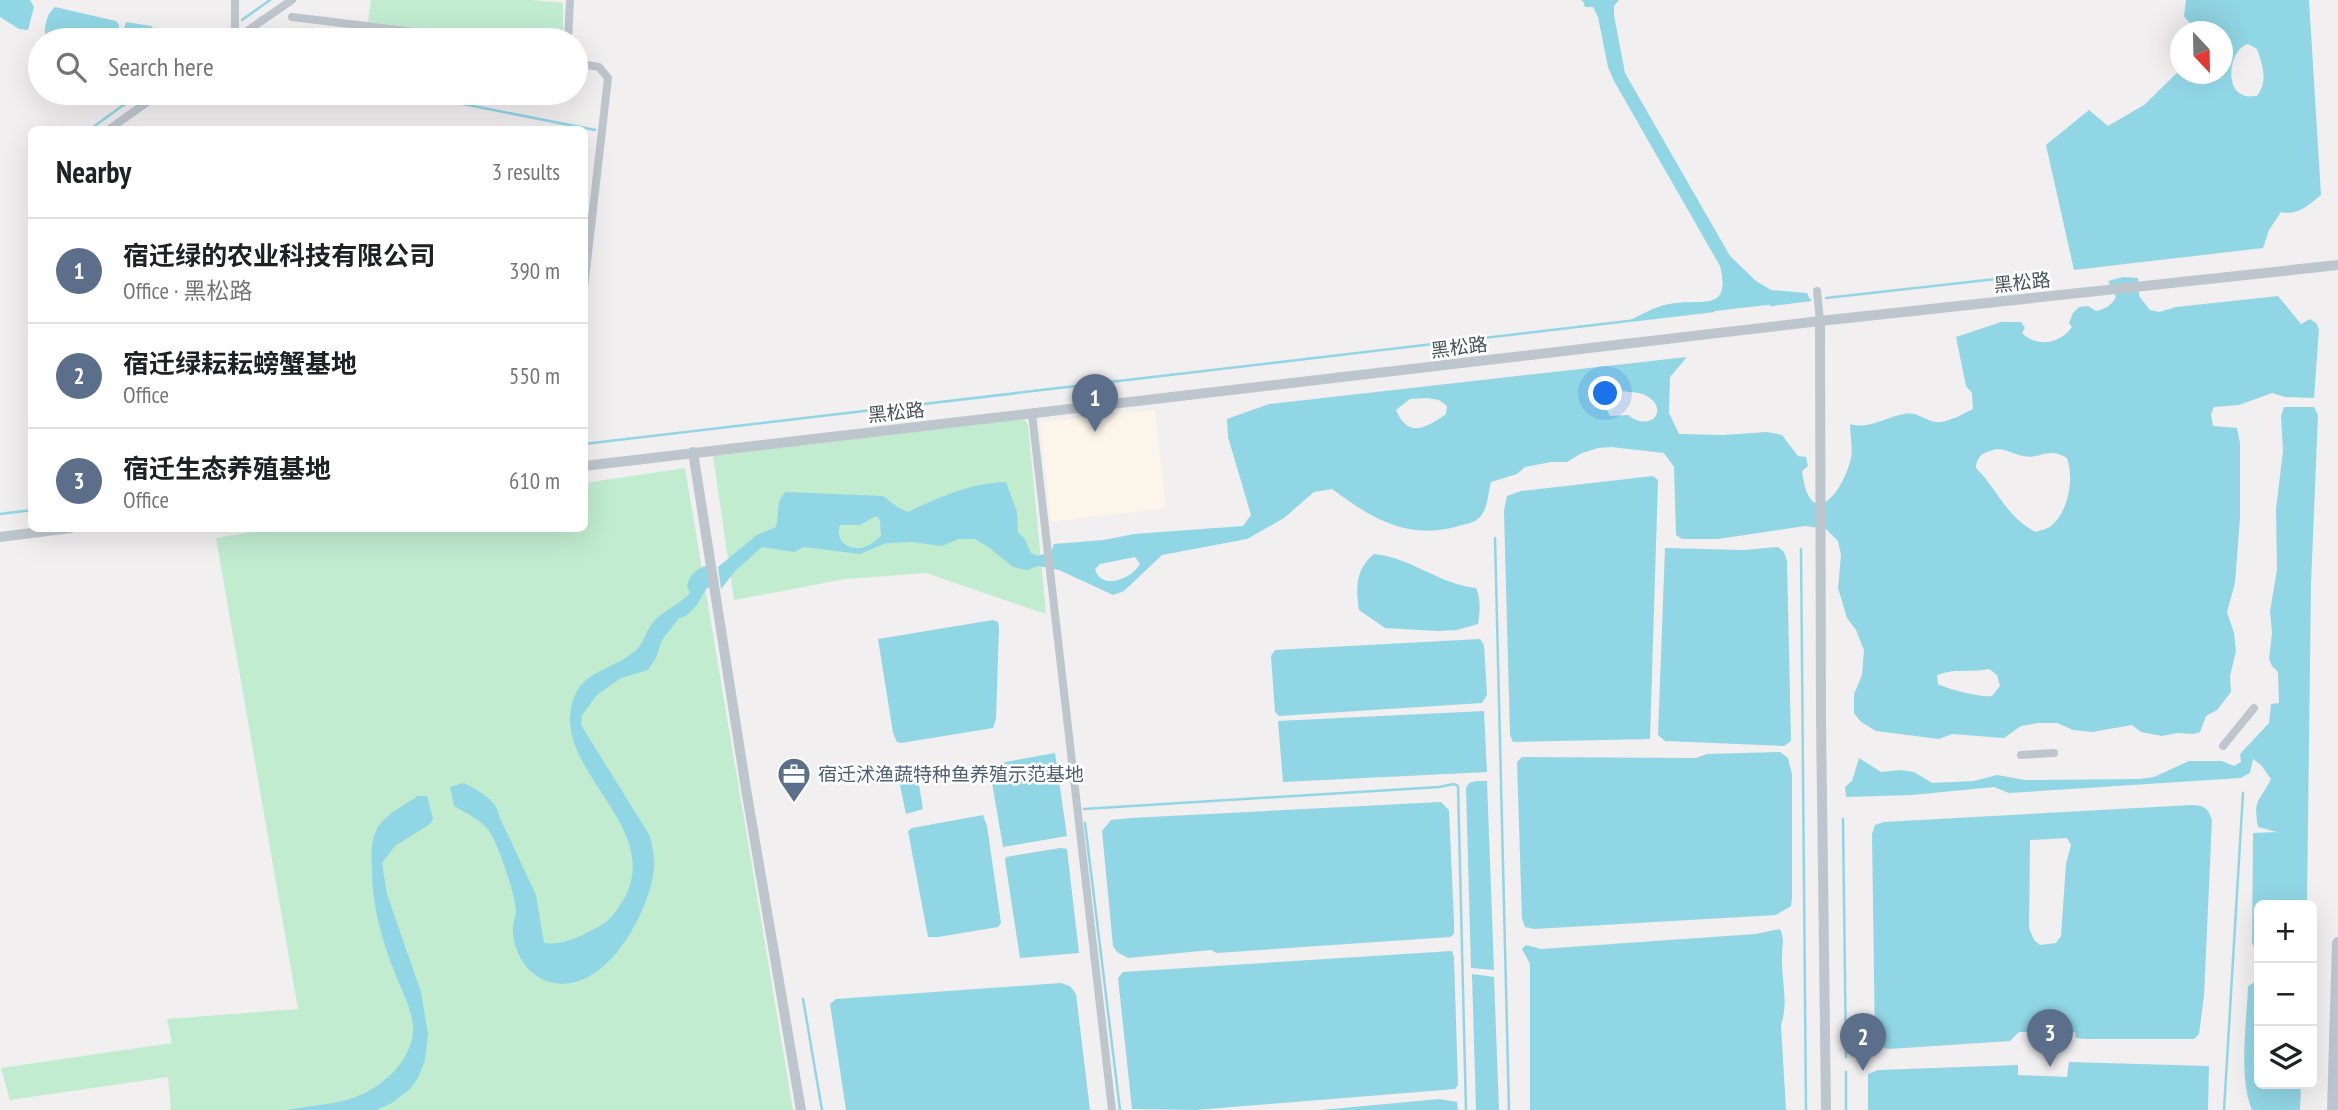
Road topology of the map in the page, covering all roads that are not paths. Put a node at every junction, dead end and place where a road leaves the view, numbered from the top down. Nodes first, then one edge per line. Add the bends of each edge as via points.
1 (235, 0) edge
2 (292, 0) edge
3 (570, 0) edge
4 (292, 17) dead end
5 (235, 28) edge
6 (252, 28) edge
7 (383, 28) edge
8 (569, 28) edge
9 (588, 65) edge
10 (143, 105) edge
11 (114, 126) edge
12 (588, 253) edge
13 (2338, 265) edge
14 (1817, 290) dead end
15 (1819, 316) junction
16 (1032, 414) junction
17 (693, 452) junction
18 (588, 465) edge
19 (39, 532) edge
20 (0, 537) edge
21 (2255, 708) dead end
22 (2222, 746) dead end
23 (2054, 753) dead end
24 (2021, 755) dead end
25 (2338, 943) edge
26 (801, 1110) edge
27 (1112, 1110) edge
28 (1826, 1110) edge
29 (2333, 1110) edge

1 - 5 street
2 - 6 street
3 - 8 street
4 - 7 street
9 - 12 street via 599,66 608,78
10 - 11 street
13 - 15 street, 黑松路
14 - 15 street
15 - 16 street, 黑松路
15 - 28 street
16 - 17 street, 黑松路
16 - 27 street
17 - 18 street, 黑松路
17 - 26 street
19 - 20 street
21 - 22 street
23 - 24 street
25 - 29 main road

